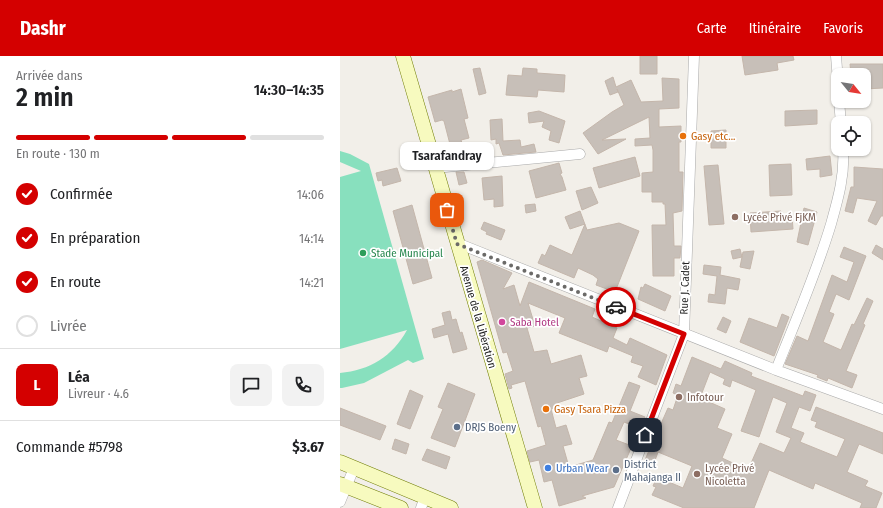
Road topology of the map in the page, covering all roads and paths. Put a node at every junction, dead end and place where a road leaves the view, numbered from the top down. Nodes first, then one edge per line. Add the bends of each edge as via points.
1 (403, 56) edge
2 (694, 56) edge
3 (836, 56) edge
4 (837, 68) edge
5 (580, 154) dead end
6 (844, 156) edge
7 (435, 168) junction
8 (457, 244) junction
9 (684, 334) junction
10 (776, 370) junction
11 (883, 409) edge
12 (340, 462) edge
13 (354, 468) junction
14 (343, 485) edge
15 (340, 502) edge
16 (423, 503) edge
17 (381, 504) edge
18 (401, 508) edge
19 (451, 508) edge
20 (535, 508) edge
21 (618, 508) edge

1 - 7 main road, Avenue de la Libération
2 - 9 street, Rue J. Cadet
3 - 4 street
5 - 7 street
6 - 10 street via 840,193 821,257
7 - 8 main road, Avenue de la Libération
8 - 9 street
8 - 20 main road, Avenue de la Libération
9 - 10 street
9 - 21 street, Rue J. Cadet
10 - 11 street
12 - 13 main road
13 - 14 street
13 - 16 main road
14 - 15 street
14 - 17 main road
16 - 19 main road
17 - 18 main road

